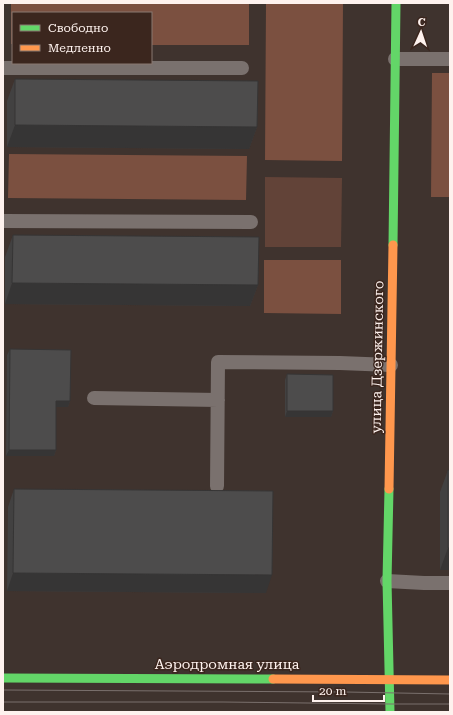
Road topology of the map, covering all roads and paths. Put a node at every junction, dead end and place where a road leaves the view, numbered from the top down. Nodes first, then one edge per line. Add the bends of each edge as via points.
1 (396, 3) edge
2 (395, 59) junction
3 (450, 59) edge
4 (3, 68) edge
5 (242, 68) dead end
6 (3, 221) edge
7 (251, 222) dead end
8 (391, 366) junction
9 (94, 398) dead end
10 (218, 400) junction
11 (217, 486) dead end
12 (387, 581) junction
13 (450, 583) edge
14 (3, 678) edge
15 (390, 679) junction
16 (450, 680) edge
17 (390, 712) edge

1 - 2 street, улица Дзержинского
2 - 3 lane
2 - 8 street, улица Дзержинского
4 - 5 lane
6 - 7 lane
8 - 10 lane via 218,362
8 - 12 street, улица Дзержинского
9 - 10 lane
10 - 11 lane
12 - 13 lane
12 - 15 street, улица Дзержинского
14 - 15 street, Аэродромная улица
15 - 16 street, Аэродромная улица
15 - 17 street, улица Дзержинского

